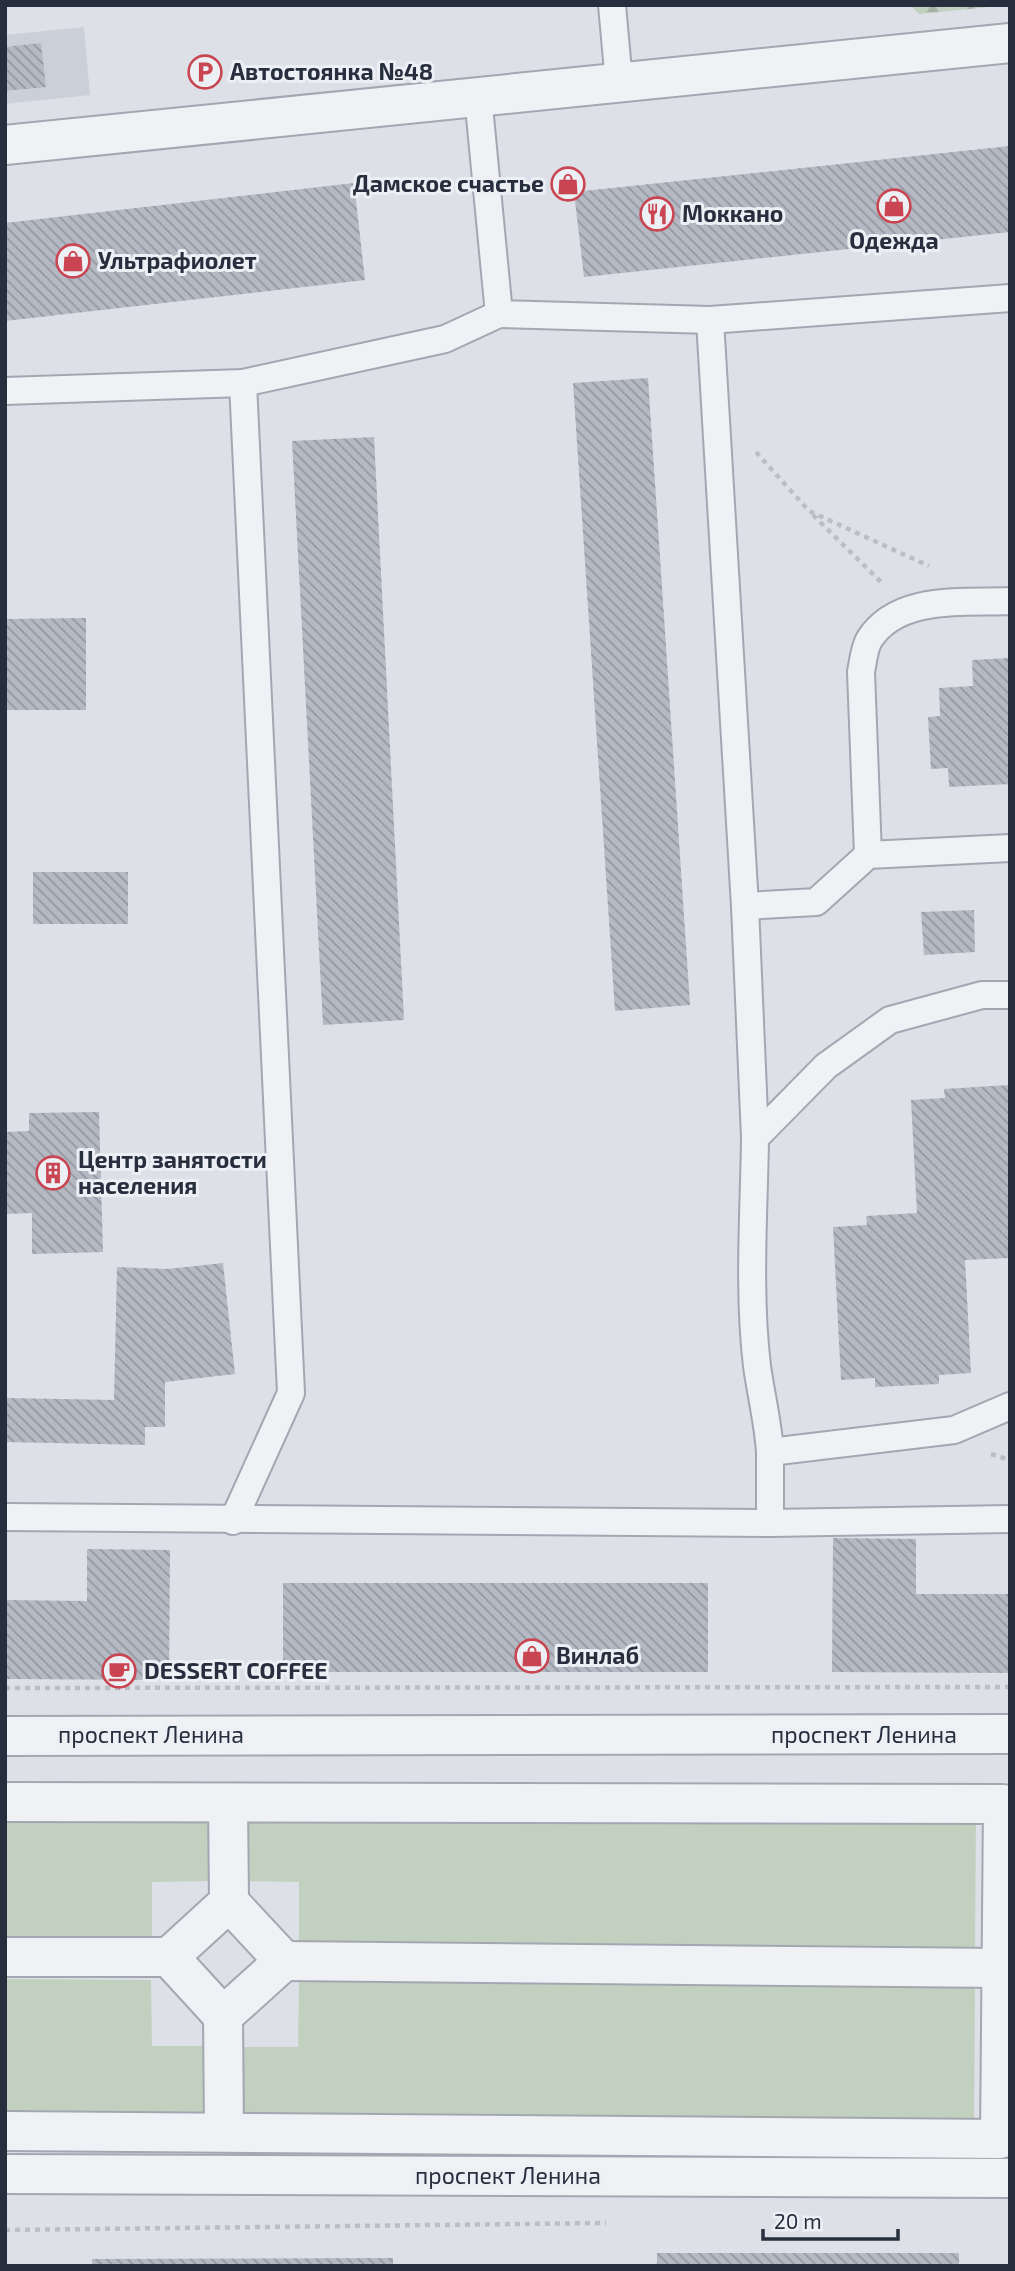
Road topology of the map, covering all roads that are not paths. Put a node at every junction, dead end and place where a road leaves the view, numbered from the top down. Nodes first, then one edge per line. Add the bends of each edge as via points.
1 (612, 5) edge
2 (1010, 43) edge
3 (619, 82) junction
4 (478, 96) junction
5 (5, 145) edge
6 (1010, 298) edge
7 (499, 314) junction
8 (710, 320) junction
9 (243, 383) junction
10 (5, 391) edge
11 (1010, 601) edge
12 (1010, 848) edge
13 (868, 855) junction
14 (745, 906) junction
15 (1010, 995) edge
16 (755, 1138) junction
17 (1010, 1406) edge
18 (770, 1452) junction
19 (5, 1517) edge
20 (1010, 1519) edge
21 (233, 1521) junction
22 (770, 1523) junction
23 (1010, 1734) edge
24 (5, 1736) edge
25 (5, 1802) edge
26 (228, 1803) junction
27 (229, 1902) junction
28 (5, 1957) edge
29 (169, 1957) junction
30 (284, 1961) junction
31 (1002, 1969) junction
32 (223, 2016) junction
33 (5, 2131) edge
34 (224, 2132) junction
35 (5, 2174) edge
36 (1010, 2178) edge

1 - 3 lane
2 - 3 street
3 - 4 street
4 - 5 street
4 - 7 lane
6 - 8 lane
7 - 8 lane
7 - 9 lane via 445,339
8 - 14 lane
9 - 10 lane
9 - 21 lane via 291,1393
11 - 13 lane via 908,608 886,620 867,642 861,672
12 - 13 lane
13 - 14 lane via 816,902
14 - 16 lane
15 - 16 lane via 982,995 890,1020 826,1066
16 - 18 lane via 757,1366
17 - 18 lane via 954,1430
18 - 22 lane
19 - 21 lane
20 - 22 lane
21 - 22 lane
23 - 24 street, проспект Ленина
25 - 26 street
26 - 27 street
26 - 31 street via 1003,1804
27 - 29 street
27 - 30 street
28 - 29 street
29 - 32 street
30 - 31 street
30 - 32 street
31 - 34 street via 1000,2139
32 - 34 street
33 - 34 street
35 - 36 street, проспект Ленина

